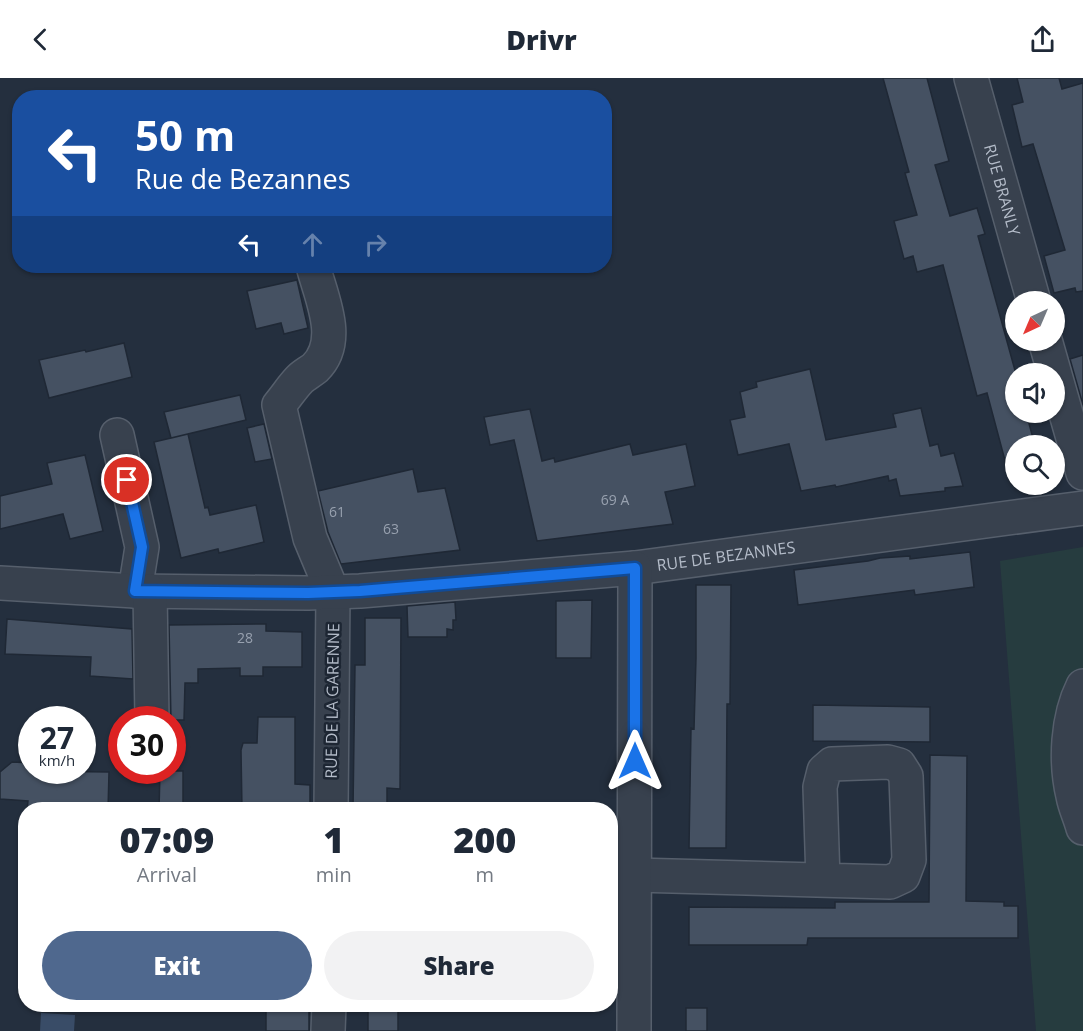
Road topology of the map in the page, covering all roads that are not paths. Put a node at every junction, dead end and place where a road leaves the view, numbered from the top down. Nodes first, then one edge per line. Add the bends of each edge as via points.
1 (971, 78) edge
2 (315, 273) edge
3 (1031, 291) edge
4 (1048, 351) edge
5 (117, 435) dead end
6 (1083, 473) edge
7 (1083, 508) edge
8 (635, 568) junction
9 (0, 583) edge
10 (142, 591) junction
11 (333, 592) junction
12 (0, 598) edge
13 (1083, 686) edge
14 (151, 706) edge
15 (331, 802) edge
16 (1083, 828) edge
17 (634, 875) junction
18 (823, 880) dead end
19 (329, 1012) edge
20 (328, 1031) edge
21 (634, 1031) edge

1 - 3 street, RUE BRANLY
2 - 11 street via 330,339 316,367 300,379 279,405 310,538
4 - 6 street
5 - 10 street via 142,547
7 - 8 street, RUE DE BEZANNES
8 - 11 street, RUE DE BEZANNES
8 - 17 street
9 - 10 street, RUE DE BEZANNES
9 - 12 street, RUE DE BEZANNES
10 - 11 street, RUE DE BEZANNES
10 - 14 street
11 - 15 street, RUE DE LA GARENNE
13 - 16 street via 1071,724 1069,761 1073,796
17 - 18 street
17 - 21 street
19 - 20 street

